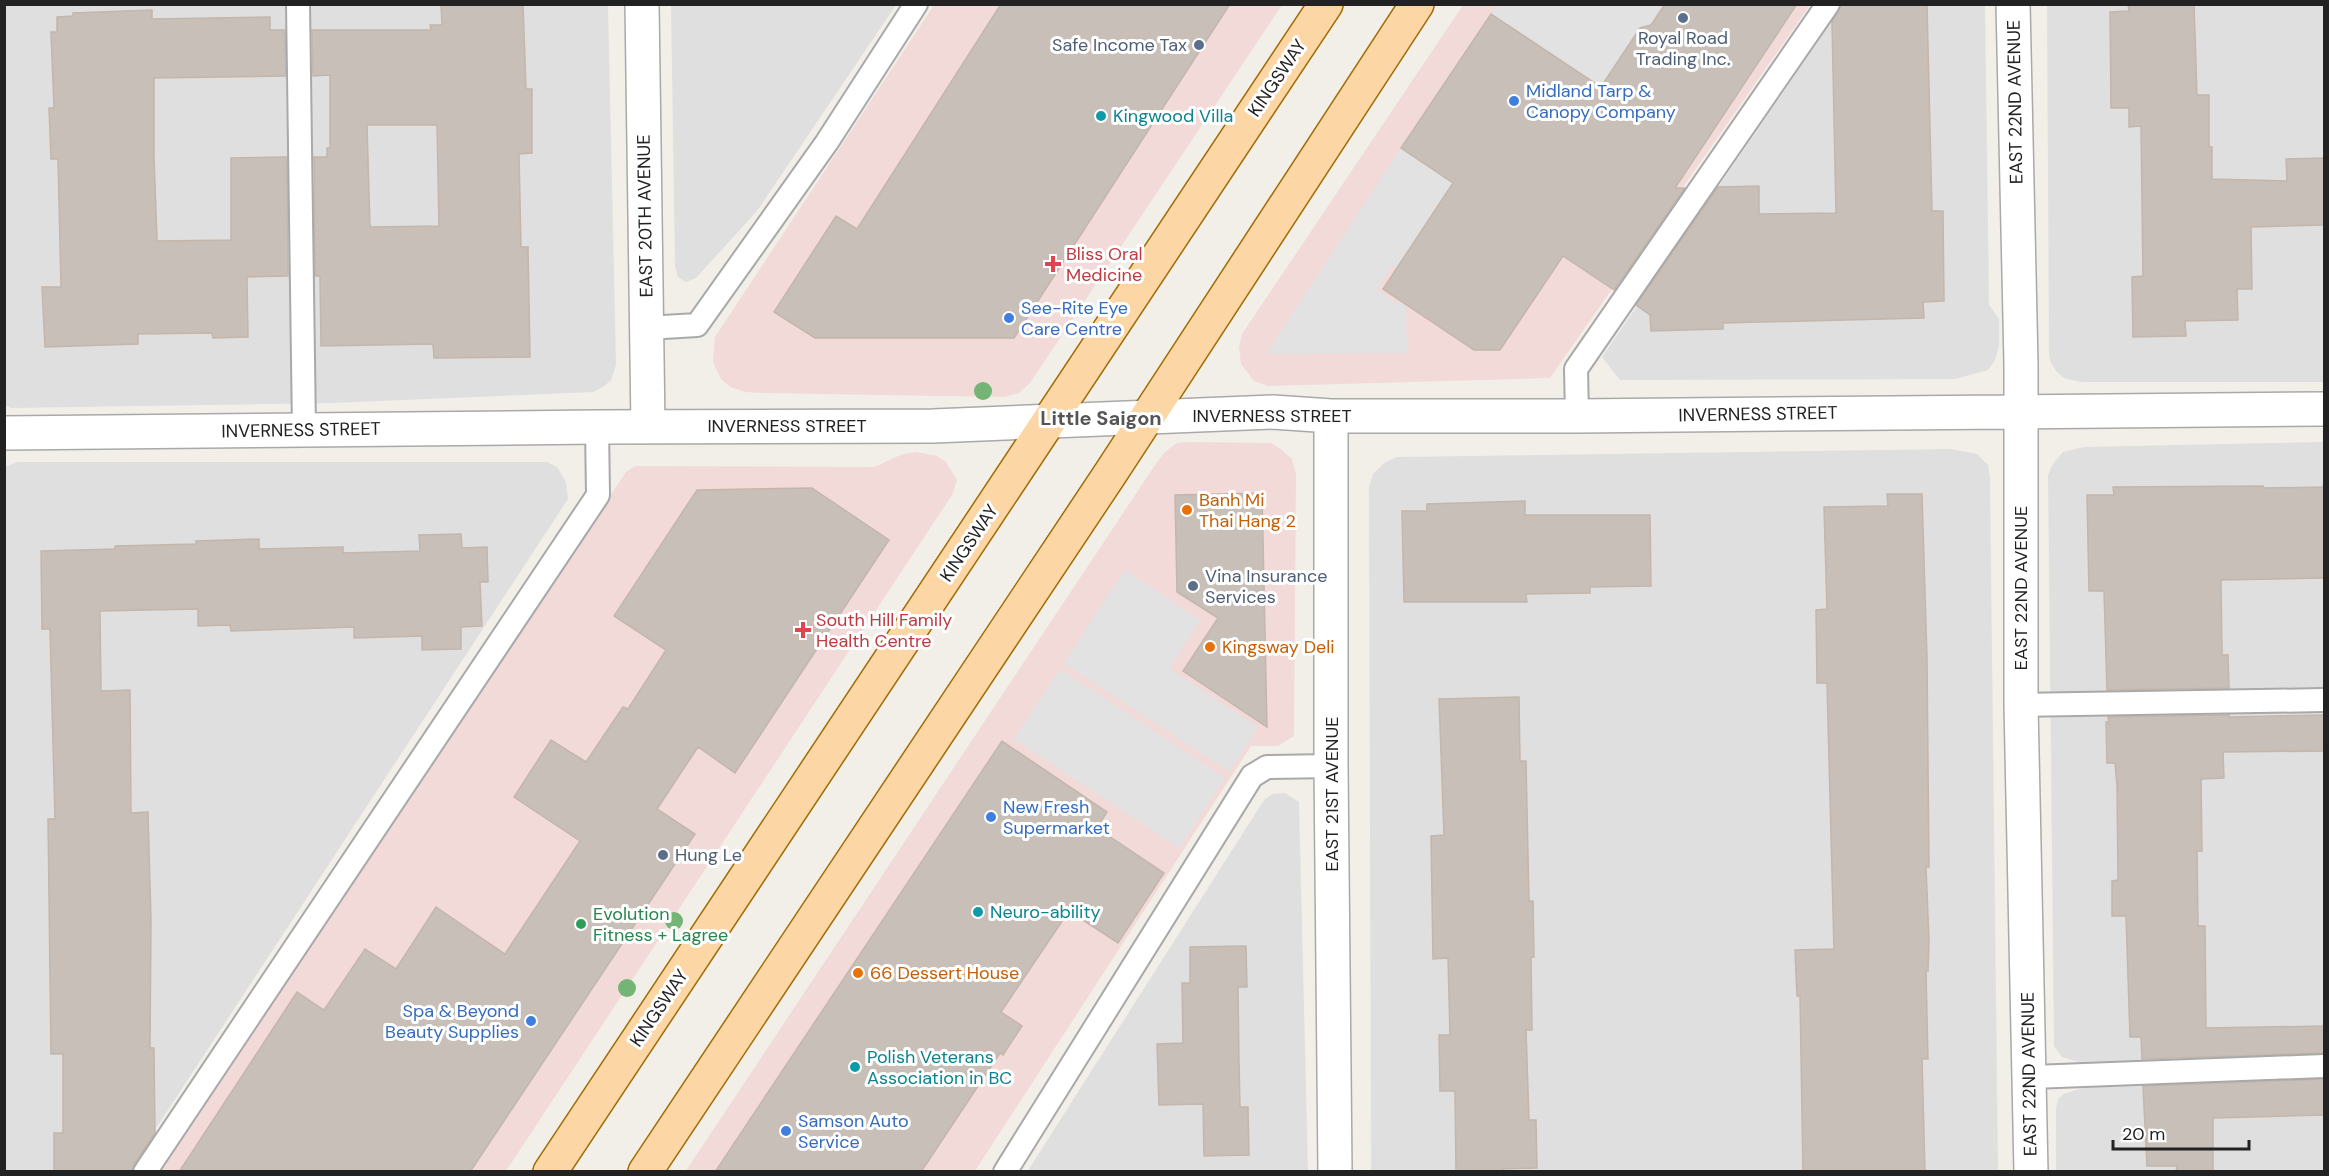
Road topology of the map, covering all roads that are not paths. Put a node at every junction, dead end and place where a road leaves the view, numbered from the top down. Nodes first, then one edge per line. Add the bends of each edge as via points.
1 (298, 4) edge
2 (642, 4) edge
3 (916, 4) edge
4 (1326, 4) edge
5 (1417, 4) edge
6 (1828, 4) edge
7 (2013, 4) edge
8 (647, 328) junction
9 (2325, 409) edge
10 (2022, 412) junction
11 (1331, 416) junction
12 (1576, 416) junction
13 (1145, 418) junction
14 (1049, 422) junction
15 (597, 427) junction
16 (648, 427) junction
17 (304, 430) junction
18 (4, 433) edge
19 (2325, 700) edge
20 (2021, 705) junction
21 (1331, 766) junction
22 (2325, 1066) edge
23 (2029, 1077) junction
24 (145, 1172) edge
25 (550, 1172) edge
26 (645, 1172) edge
27 (1005, 1172) edge
28 (1335, 1172) edge
29 (2031, 1172) edge

1 - 17 lane
2 - 8 street, EAST 20TH AVENUE
3 - 8 lane via 827,142 697,325
4 - 14 main road, KINGSWAY
5 - 13 main road
6 - 12 lane via 1576,369
7 - 10 street, EAST 22ND AVENUE
8 - 16 street, EAST 20TH AVENUE
9 - 10 street, INVERNESS STREET
10 - 12 street, INVERNESS STREET
10 - 20 street, EAST 22ND AVENUE
11 - 12 street, INVERNESS STREET
11 - 13 street, INVERNESS STREET via 1273,412
11 - 21 street, EAST 21ST AVENUE
13 - 14 street, INVERNESS STREET
13 - 26 main road
14 - 16 street, INVERNESS STREET
14 - 25 main road, KINGSWAY
15 - 16 street, INVERNESS STREET
15 - 17 street, INVERNESS STREET
15 - 24 lane via 598,495
17 - 18 street, INVERNESS STREET
19 - 20 lane
20 - 23 street, EAST 22ND AVENUE
21 - 27 lane via 1267,767 1252,776
21 - 28 street, EAST 21ST AVENUE
22 - 23 lane
23 - 29 street, EAST 22ND AVENUE

